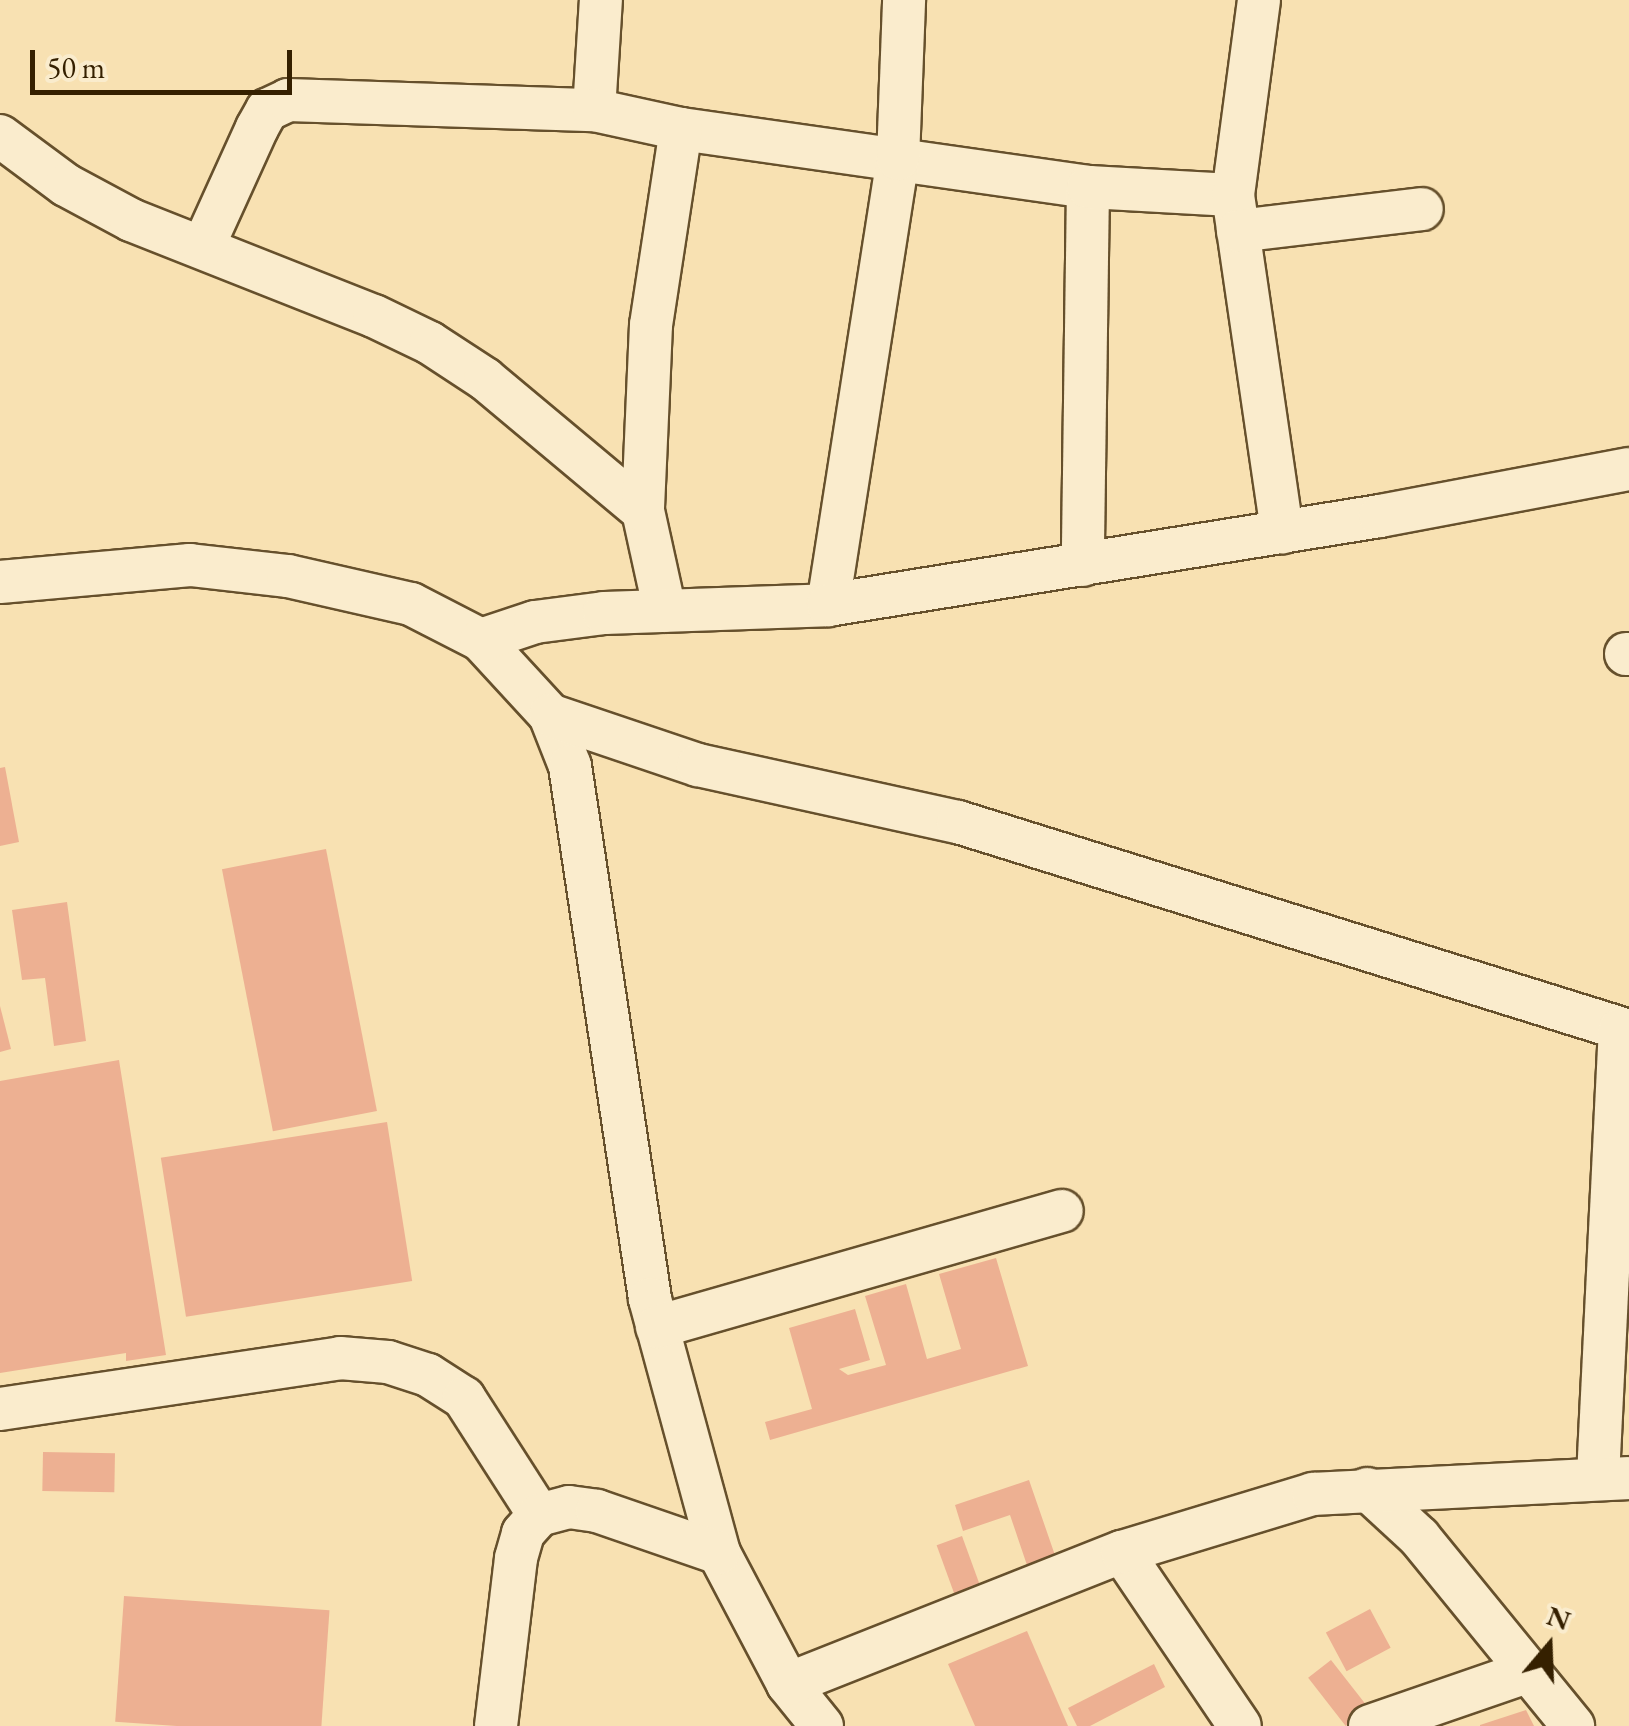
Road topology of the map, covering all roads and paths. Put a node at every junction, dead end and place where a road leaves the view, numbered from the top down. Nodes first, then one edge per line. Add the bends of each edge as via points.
1 (601, 0) edge
2 (904, 0) edge
3 (1259, 0) edge
4 (594, 110) junction
5 (681, 130) junction
6 (0, 136) edge
7 (898, 159) junction
8 (1088, 187) junction
9 (1422, 209) dead end
10 (1235, 213) junction
11 (203, 247) junction
12 (1629, 469) edge
13 (643, 511) junction
14 (1282, 532) junction
15 (1082, 566) junction
16 (0, 582) edge
17 (828, 605) junction
18 (665, 611) junction
19 (481, 640) junction
20 (550, 715) junction
21 (1625, 1030) edge
22 (1062, 1211) dead end
23 (658, 1327) junction
24 (0, 1409) edge
25 (1614, 1478) edge
26 (1367, 1489) junction
27 (538, 1514) junction
28 (1122, 1552) junction
29 (719, 1553) junction
30 (1530, 1671) junction
31 (788, 1684) junction
32 (496, 1726) edge
33 (822, 1726) edge
34 (1240, 1726) edge
35 (1370, 1726) edge
36 (1573, 1726) edge

1 - 4 street
2 - 7 street
3 - 10 street
4 - 5 street
4 - 11 street via 288,100 262,119
5 - 7 street
5 - 13 street via 651,325
6 - 11 street via 66,185
7 - 8 street
7 - 17 street
8 - 10 street
8 - 15 street
9 - 10 street
10 - 14 street
11 - 13 street via 430,343 484,378
12 - 14 street
13 - 18 street
14 - 15 street
15 - 17 street
16 - 19 street via 190,565 288,576 411,604
17 - 18 street
18 - 19 street via 535,622
19 - 20 street
20 - 21 street via 698,764 958,822
20 - 23 street via 570,766
21 - 25 street
22 - 23 street
23 - 29 street
24 - 27 street via 340,1358 388,1362 428,1375 464,1398
25 - 26 street
26 - 28 street via 1313,1494
26 - 30 street via 1419,1536
27 - 29 street via 568,1507 597,1511
27 - 32 street via 516,1558
28 - 31 street
28 - 34 street
29 - 31 street
30 - 35 street
30 - 36 street
31 - 33 street

